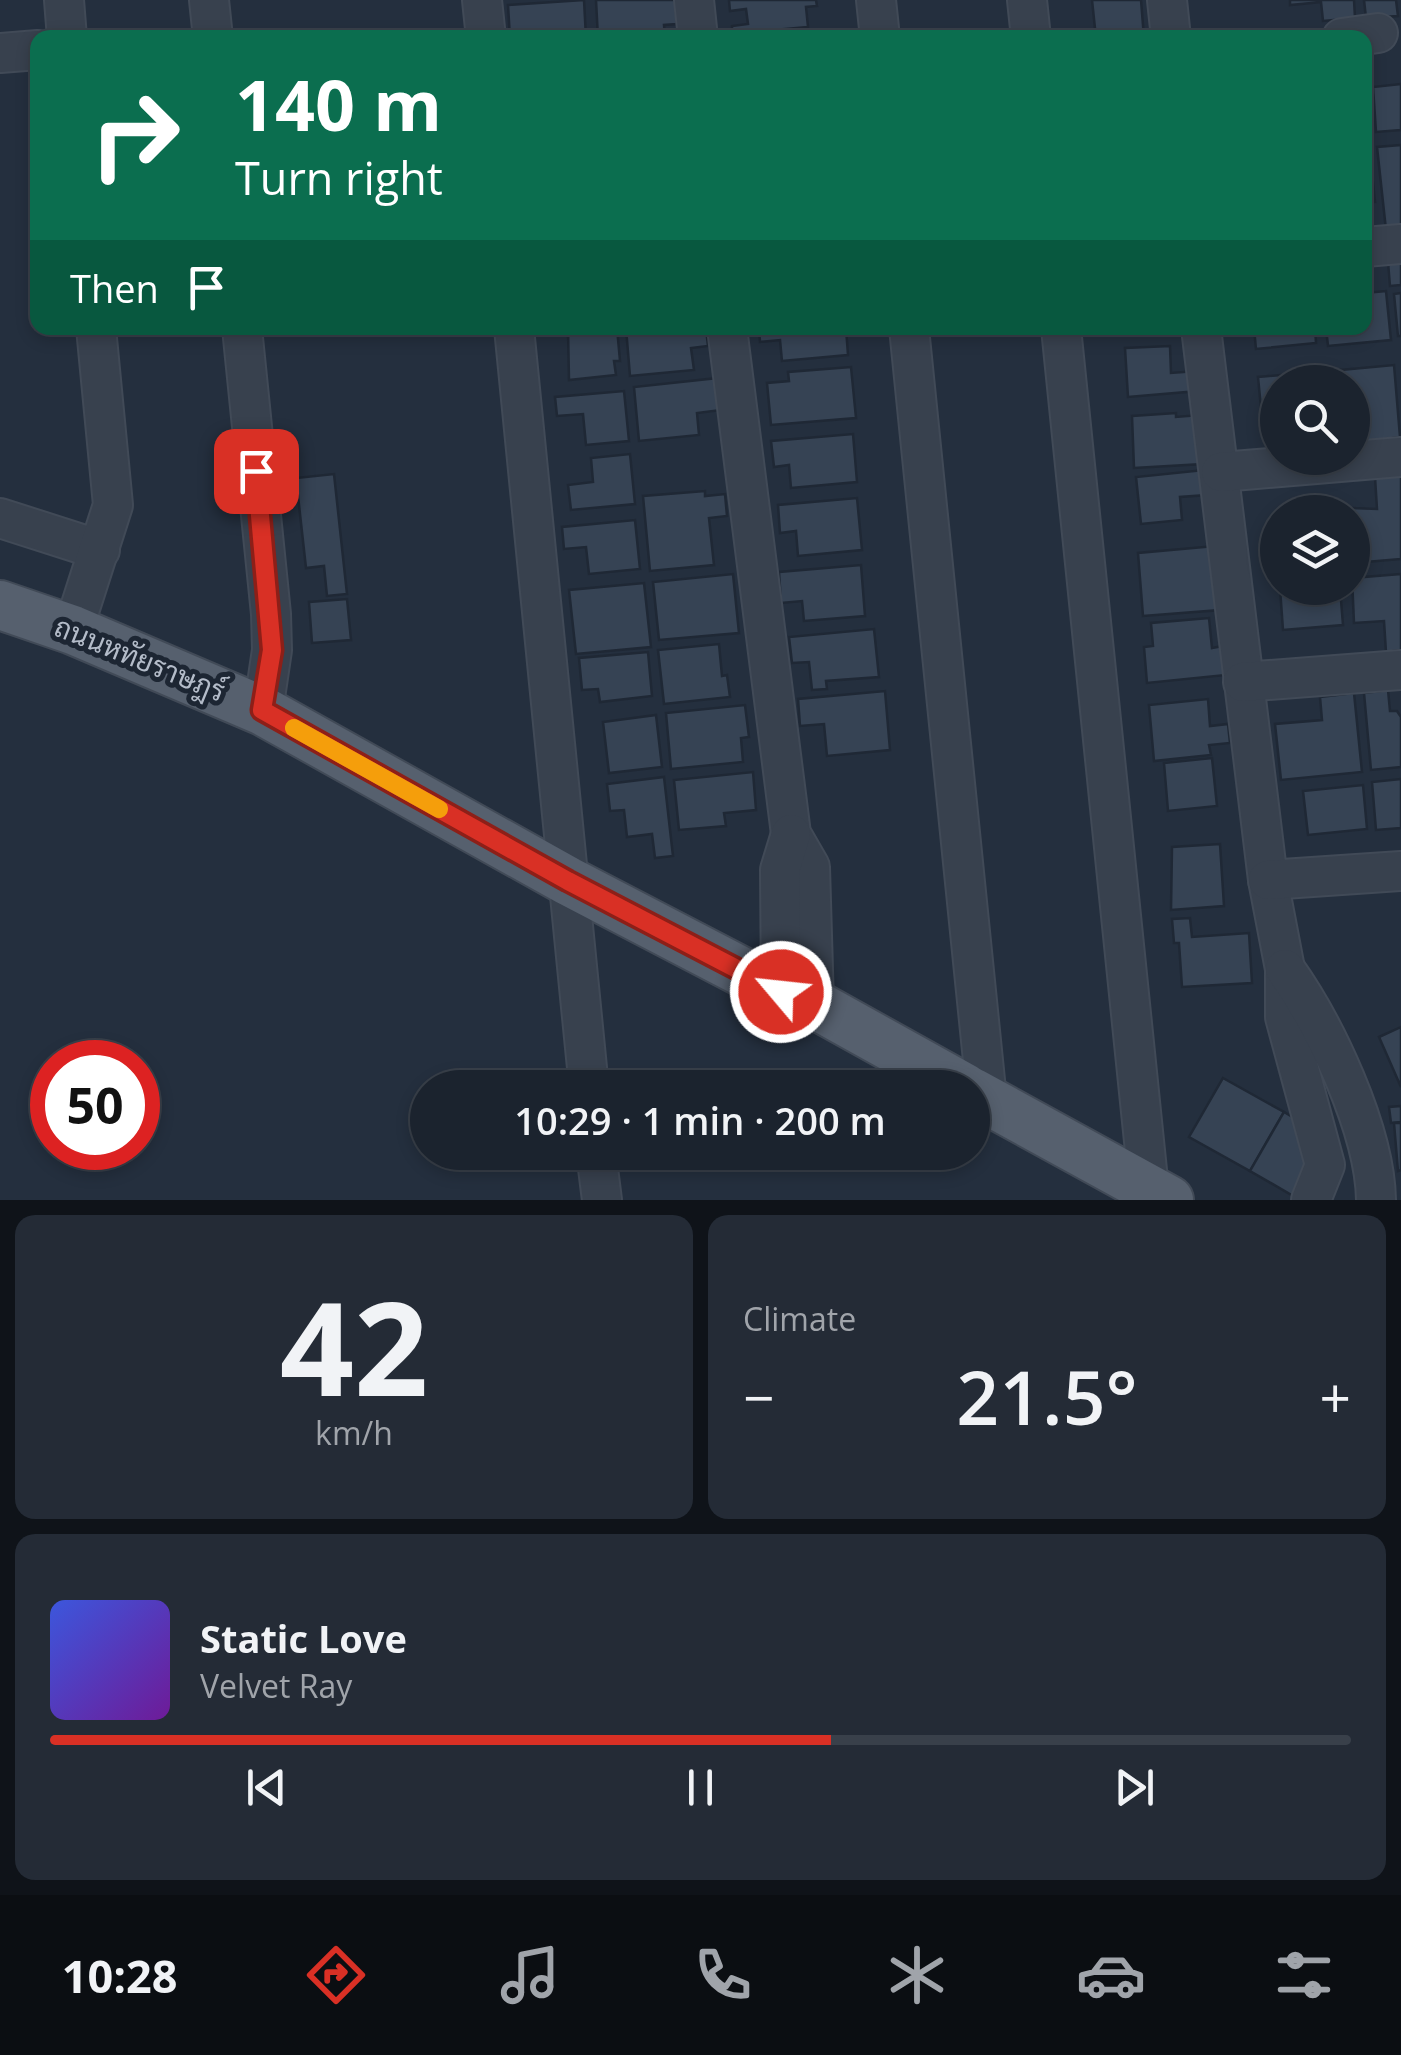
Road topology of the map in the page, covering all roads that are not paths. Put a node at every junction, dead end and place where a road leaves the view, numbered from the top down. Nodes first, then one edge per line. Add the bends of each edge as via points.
1 (64, 0) edge
2 (209, 0) edge
3 (482, 0) edge
4 (694, 0) edge
5 (876, 0) edge
6 (1028, 0) edge
7 (1167, 0) edge
8 (67, 30) edge
9 (211, 30) edge
10 (485, 30) edge
11 (697, 30) edge
12 (879, 30) edge
13 (1030, 30) edge
14 (1170, 30) edge
15 (30, 51) edge
16 (0, 53) edge
17 (1401, 244) edge
18 (1372, 246) edge
19 (97, 335) edge
20 (243, 335) edge
21 (515, 335) edge
22 (728, 335) edge
23 (911, 335) edge
24 (1062, 335) edge
25 (1202, 335) edge
26 (1401, 457) edge
27 (1221, 472) junction
28 (0, 518) edge
29 (100, 550) junction
30 (0, 605) edge
31 (73, 630) junction
32 (1401, 670) edge
33 (1243, 682) junction
34 (262, 710) junction
35 (1401, 870) edge
36 (1268, 880) junction
37 (568, 881) junction
38 (1284, 968) junction
39 (797, 998) junction
40 (587, 1070) edge
41 (932, 1070) edge
42 (973, 1070) edge
43 (990, 1101) edge
44 (1325, 1164) junction
45 (598, 1170) edge
46 (1160, 1195) edge
47 (1376, 1197) edge
48 (602, 1200) edge
49 (1311, 1200) edge

1 - 8 street
2 - 9 street
3 - 10 street
4 - 11 street
5 - 12 street
6 - 13 street
7 - 14 street
15 - 16 street
17 - 18 street
19 - 29 street via 113,505
20 - 34 street via 272,632
21 - 37 street
22 - 39 street via 791,834 780,870
23 - 42 street
24 - 46 street
25 - 27 street
26 - 27 street
27 - 33 street
28 - 29 street
29 - 31 street
30 - 31 main road, ถนนหทัยราษฎร์
31 - 34 main road, ถนนหทัยราษฎร์
32 - 33 street
33 - 36 street
34 - 37 main road, ถนนหทัยราษฎร์
35 - 36 street
36 - 38 street
37 - 39 main road, ถนนหทัยราษฎร์
37 - 40 street
38 - 44 street via 1285,1017
38 - 47 street via 1312,1007 1354,1104
39 - 41 main road, ถนนหทัยราษฎร์
43 - 46 main road, ถนนหทัยราษฎร์
44 - 47 street
44 - 49 street
45 - 48 street

